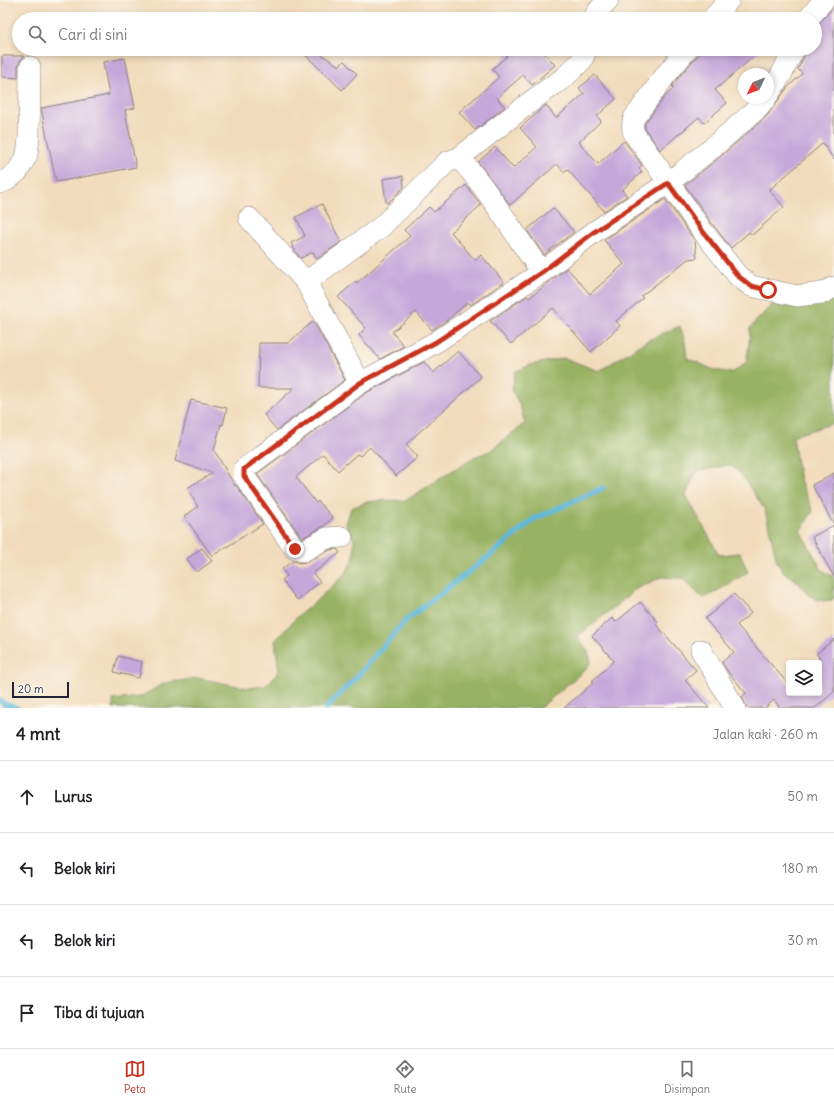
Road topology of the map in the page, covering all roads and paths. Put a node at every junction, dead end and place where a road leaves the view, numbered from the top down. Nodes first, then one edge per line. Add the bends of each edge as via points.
1 (608, 0) edge
2 (729, 0) edge
3 (824, 0) edge
4 (597, 12) edge
5 (718, 12) edge
6 (814, 12) edge
7 (584, 56) edge
8 (681, 56) edge
9 (791, 56) edge
10 (30, 67) dead end
11 (774, 86) edge
12 (761, 104) edge
13 (459, 158) junction
14 (0, 183) edge
15 (668, 183) junction
16 (249, 218) dead end
17 (542, 272) junction
18 (306, 282) junction
19 (834, 287) edge
20 (360, 383) junction
21 (342, 537) dead end
22 (701, 650) dead end
23 (735, 708) edge

1 - 4 street
2 - 5 street
3 - 6 street
7 - 13 street via 565,77
8 - 15 street via 634,118 632,126 634,136
9 - 11 street
10 - 14 street via 27,155 18,171
12 - 15 street
13 - 17 street via 474,174
13 - 18 street via 447,162 381,227
15 - 17 street via 594,232
15 - 19 street via 738,276 751,286 797,296 823,293
16 - 18 street
17 - 20 street via 436,342
18 - 20 street
20 - 21 street via 244,469 244,476 295,549 303,551 327,538
22 - 23 street

